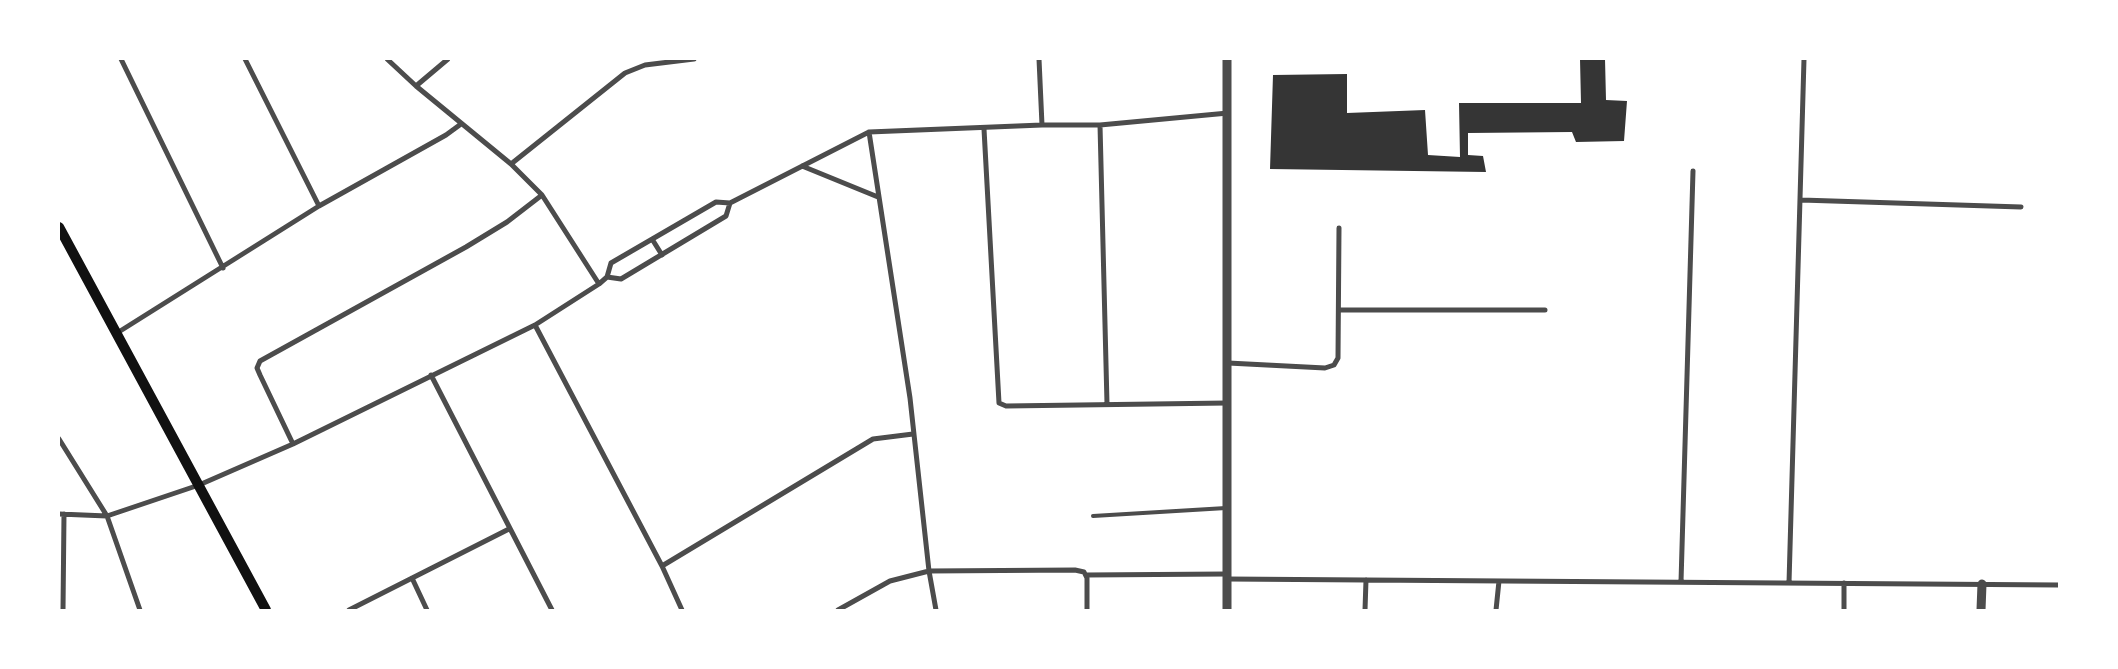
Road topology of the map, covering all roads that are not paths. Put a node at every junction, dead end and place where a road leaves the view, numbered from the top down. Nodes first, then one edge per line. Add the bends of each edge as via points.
1 (122, 59) edge
2 (245, 59) edge
3 (387, 59) edge
4 (448, 59) edge
5 (694, 59) edge
6 (1039, 59) edge
7 (1228, 59) edge
8 (1804, 59) edge
9 (416, 86) junction
10 (1229, 113) junction
11 (461, 124) junction
12 (1042, 125) junction
13 (1100, 125) junction
14 (984, 129) junction
15 (869, 132) junction
16 (511, 164) junction
17 (802, 166) junction
18 (1693, 171) dead end
19 (542, 195) junction
20 (878, 197) junction
21 (1801, 200) junction
22 (730, 203) junction
23 (319, 206) junction
24 (2021, 207) dead end
25 (59, 227) edge
26 (1339, 228) dead end
27 (652, 239) junction
28 (662, 255) junction
29 (223, 268) junction
30 (607, 277) junction
31 (599, 284) junction
32 (1339, 310) junction
33 (1545, 310) dead end
34 (535, 325) junction
35 (117, 333) junction
36 (1228, 363) junction
37 (431, 375) junction
38 (1227, 403) junction
39 (1107, 404) junction
40 (914, 434) junction
41 (59, 439) edge
42 (293, 444) junction
43 (199, 485) junction
44 (1228, 507) junction
45 (61, 514) edge
46 (107, 516) junction
47 (1093, 516) dead end
48 (509, 529) junction
49 (662, 566) junction
50 (929, 571) junction
51 (1086, 575) junction
52 (1227, 577) junction
53 (412, 578) junction
54 (1366, 580) junction
55 (1500, 581) junction
56 (1681, 582) junction
57 (1790, 583) junction
58 (1844, 583) junction
59 (1982, 584) junction
60 (2059, 584) edge
61 (63, 610) edge
62 (140, 610) edge
63 (266, 610) edge
64 (349, 610) edge
65 (427, 610) edge
66 (552, 610) edge
67 (682, 610) edge
68 (838, 610) edge
69 (936, 610) edge
70 (1087, 610) edge
71 (1227, 610) edge
72 (1365, 610) edge
73 (1496, 610) edge
74 (1844, 610) edge
75 (1981, 610) edge

1 - 29 street
2 - 23 street
3 - 9 street
4 - 9 street
5 - 16 street via 645,65 625,73
6 - 12 street
7 - 10 street
8 - 21 street
9 - 11 street
10 - 13 street
10 - 36 street
11 - 16 street
11 - 23 street
12 - 13 street
12 - 14 street
13 - 39 street
14 - 15 street
14 - 39 street via 999,403 1006,406
15 - 17 street
15 - 20 street
16 - 19 street
17 - 20 street
17 - 22 street
18 - 56 street
19 - 31 street
19 - 42 street via 507,222 466,247 260,361 260,375
20 - 40 street
21 - 24 street
21 - 57 street
22 - 27 street via 716,202
22 - 28 street via 726,216
23 - 29 street
25 - 35 main road
26 - 32 street
27 - 28 street
27 - 30 street via 611,263
28 - 30 street via 621,280
29 - 35 street
30 - 31 street
31 - 34 street
32 - 33 street
32 - 36 street via 1338,358 1331,367
34 - 37 street
34 - 49 street
35 - 43 main road
36 - 38 street
37 - 42 street
37 - 48 street
38 - 39 street
38 - 44 street
40 - 49 street via 873,439
40 - 50 street
41 - 46 street
42 - 43 street
43 - 46 street
43 - 63 main road
44 - 47 lane
44 - 52 street
45 - 46 street
45 - 61 street
46 - 62 street
48 - 53 street
48 - 66 street
49 - 67 street
50 - 51 street via 1075,570
50 - 68 street via 890,582
50 - 69 street
51 - 52 street
51 - 70 street
52 - 54 street
52 - 71 street
53 - 64 street
53 - 65 street
54 - 55 street
54 - 72 street
55 - 56 street
55 - 73 street
56 - 57 street
57 - 58 street
58 - 59 street
58 - 74 street
59 - 60 street
59 - 75 street

